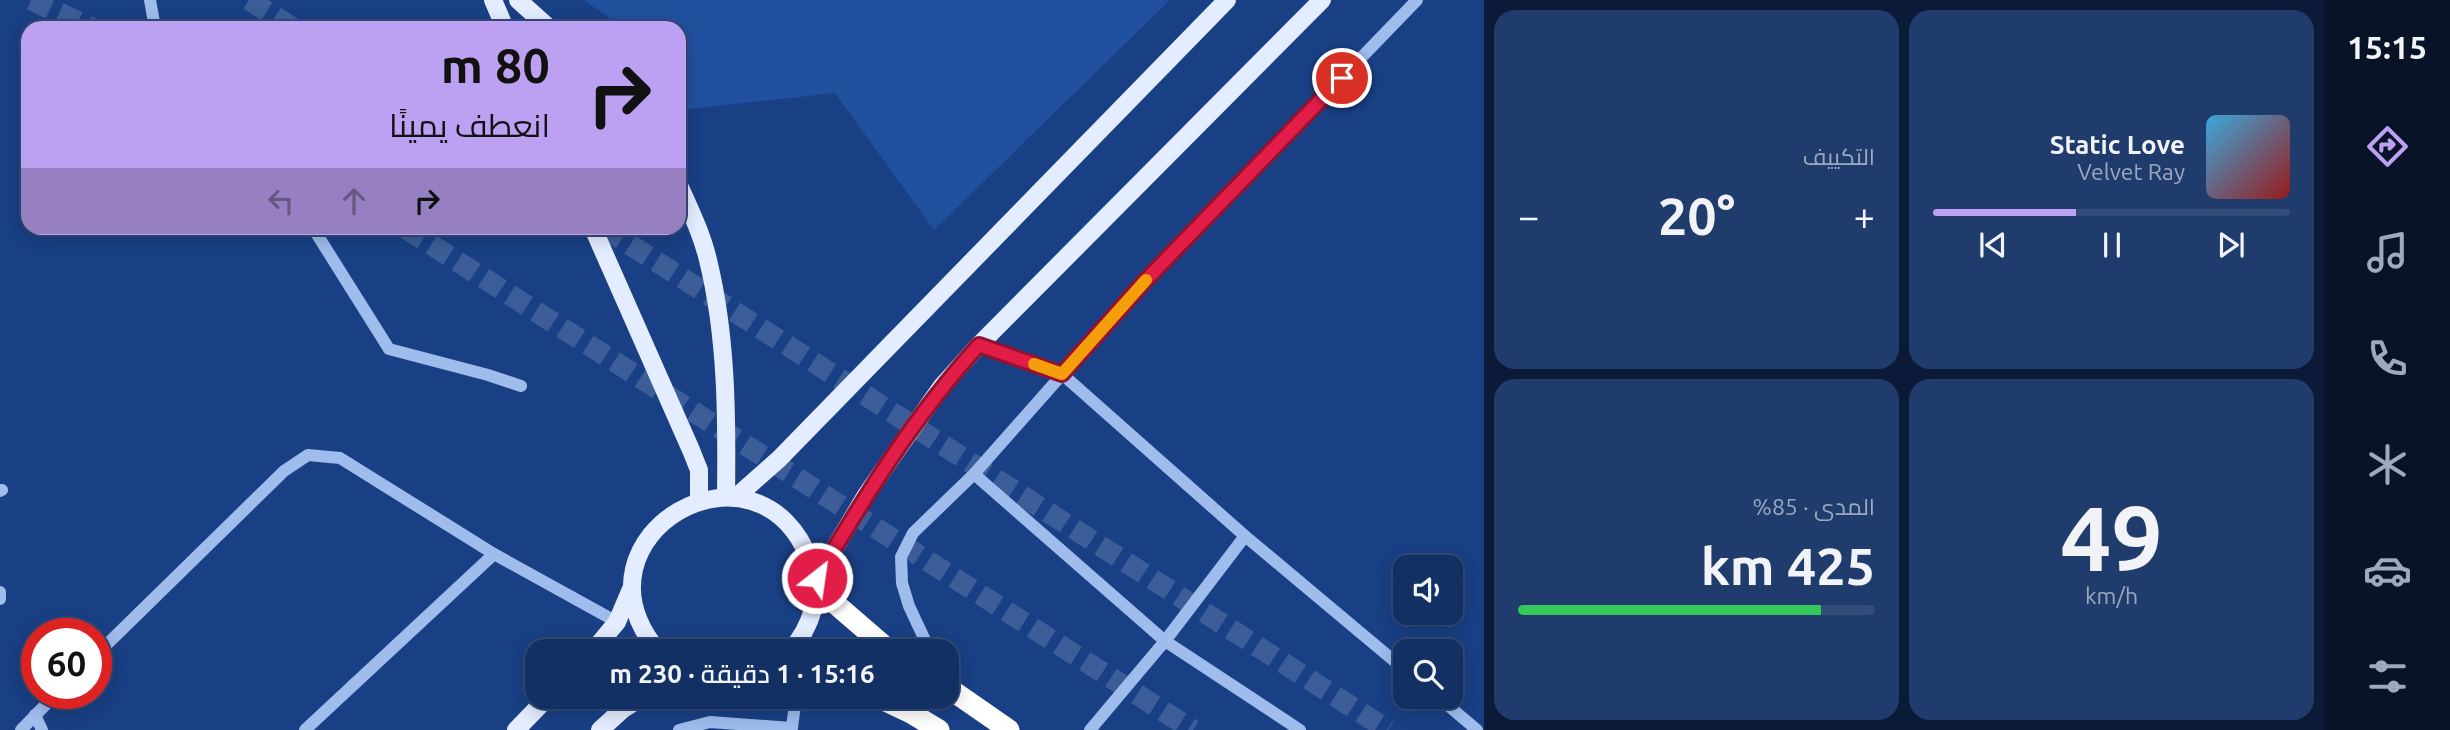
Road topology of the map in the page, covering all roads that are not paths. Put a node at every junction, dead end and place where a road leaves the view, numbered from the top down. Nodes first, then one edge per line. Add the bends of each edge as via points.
1 (150, 0) edge
2 (493, 0) edge
3 (518, 0) edge
4 (1227, 0) edge
5 (1322, 0) edge
6 (1417, 0) edge
7 (154, 21) edge
8 (502, 21) edge
9 (541, 21) edge
10 (686, 201) edge
11 (317, 235) edge
12 (596, 235) edge
13 (979, 345) junction
14 (1062, 374) junction
15 (521, 386) dead end
16 (974, 474) junction
17 (730, 498) junction
18 (699, 501) junction
19 (1245, 536) junction
20 (494, 554) junction
21 (817, 583) junction
22 (633, 586) junction
23 (0, 592) edge
24 (0, 599) edge
25 (617, 622) junction
26 (808, 624) junction
27 (112, 639) edge
28 (603, 639) edge
29 (648, 639) edge
30 (798, 639) edge
31 (806, 639) edge
32 (877, 639) edge
33 (924, 639) edge
34 (1165, 640) junction
35 (1393, 660) edge
36 (959, 695) edge
37 (41, 709) edge
38 (536, 709) edge
39 (623, 709) edge
40 (796, 709) edge
41 (903, 709) edge
42 (1452, 709) edge
43 (35, 715) junction
44 (797, 729) edge
45 (21, 730) edge
46 (42, 730) edge
47 (305, 730) edge
48 (516, 730) edge
49 (600, 730) edge
50 (679, 730) edge
51 (939, 730) edge
52 (1009, 730) edge
53 (1090, 730) edge
54 (1300, 730) edge
55 (1477, 730) edge

1 - 7 street
2 - 8 main road
3 - 9 main road
4 - 17 main road via 779,459
5 - 13 main road
6 - 14 street via 1144,282
10 - 17 main road via 714,287
11 - 15 street via 389,349
12 - 18 main road via 699,470
13 - 14 street
13 - 21 main road via 942,386 866,495
14 - 16 street
14 - 19 street
16 - 33 street via 913,533 901,557 902,583
16 - 34 street
17 - 18 main road
17 - 21 main road via 763,506 788,522 805,546
18 - 22 main road via 659,524 645,542
19 - 34 street
19 - 35 street
20 - 25 street
20 - 27 street via 340,458 308,455 284,471
20 - 47 street
21 - 26 main road
21 - 32 highway
22 - 25 main road
22 - 29 main road via 635,612
23 - 24 street
25 - 28 main road
26 - 30 main road
26 - 31 street
34 - 53 street
34 - 54 street
36 - 52 highway
37 - 43 street
38 - 48 main road
39 - 49 main road
40 - 44 street
41 - 51 highway
42 - 55 street
43 - 45 street
43 - 46 street
44 - 50 street via 710,722

